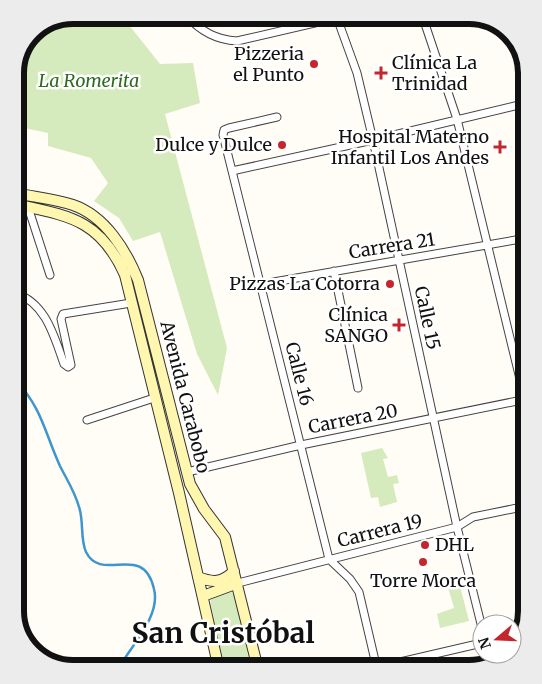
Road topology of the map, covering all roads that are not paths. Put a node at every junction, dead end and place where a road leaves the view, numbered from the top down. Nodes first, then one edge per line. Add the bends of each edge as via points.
1 (194, 24) edge
2 (307, 24) edge
3 (339, 24) edge
4 (425, 24) edge
5 (518, 105) edge
6 (277, 117) dead end
7 (457, 119) junction
8 (373, 140) junction
9 (232, 170) junction
10 (24, 195) edge
11 (24, 206) edge
12 (28, 207) junction
13 (518, 240) edge
14 (488, 246) junction
15 (399, 260) junction
16 (334, 271) junction
17 (50, 275) dead end
18 (262, 284) junction
19 (24, 296) edge
20 (131, 303) junction
21 (518, 367) edge
22 (358, 388) dead end
23 (154, 398) junction
24 (518, 401) edge
25 (433, 419) junction
26 (87, 420) dead end
27 (302, 445) junction
28 (186, 472) junction
29 (518, 508) edge
30 (457, 527) junction
31 (329, 559) junction
32 (234, 571) junction
33 (198, 577) junction
34 (238, 583) junction
35 (203, 596) junction
36 (479, 614) edge
37 (472, 645) edge
38 (217, 660) edge
39 (256, 660) edge
40 (372, 660) edge
41 (411, 660) edge

1 - 2 street via 226,40
3 - 8 street, Calle 15 via 356,72
4 - 7 street
5 - 7 street
6 - 9 street, Calle 16 via 224,130
7 - 8 street
7 - 14 street
8 - 9 street
8 - 15 street, Calle 15
9 - 18 street, Calle 16
10 - 28 main road, Avenida Carabobo via 73,205 90,213 129,258 138,280
11 - 12 main road, Avenida Carabobo
12 - 17 street
12 - 20 main road, Avenida Carabobo via 59,212 84,223 106,242 125,275
13 - 14 street, Carrera 21
14 - 15 street, Carrera 21
14 - 21 street
15 - 16 street, Carrera 21
15 - 25 street, Calle 15
16 - 18 street, Carrera 21
16 - 22 street
18 - 27 street, Calle 16
19 - 20 street via 44,314 68,367 71,365 61,319 63,314
20 - 23 main road, Avenida Carabobo
23 - 26 street
23 - 33 main road, Avenida Carabobo
24 - 25 street, Carrera 20
25 - 27 street, Carrera 20
25 - 30 street, Calle 15
27 - 28 street, Carrera 20
27 - 31 street, Calle 16
28 - 32 main road, Avenida Carabobo via 200,503 225,536
29 - 30 street, Carrera 19 via 473,517
30 - 31 street, Carrera 19
30 - 36 street, Calle 15
31 - 34 street, Carrera 19
31 - 40 street via 359,592
32 - 33 main road via 218,582
32 - 34 main road, Avenida Carabobo
33 - 35 main road, Avenida Carabobo
34 - 35 main road
34 - 39 main road, Avenida Carabobo
35 - 38 main road, Avenida Carabobo
37 - 41 street

